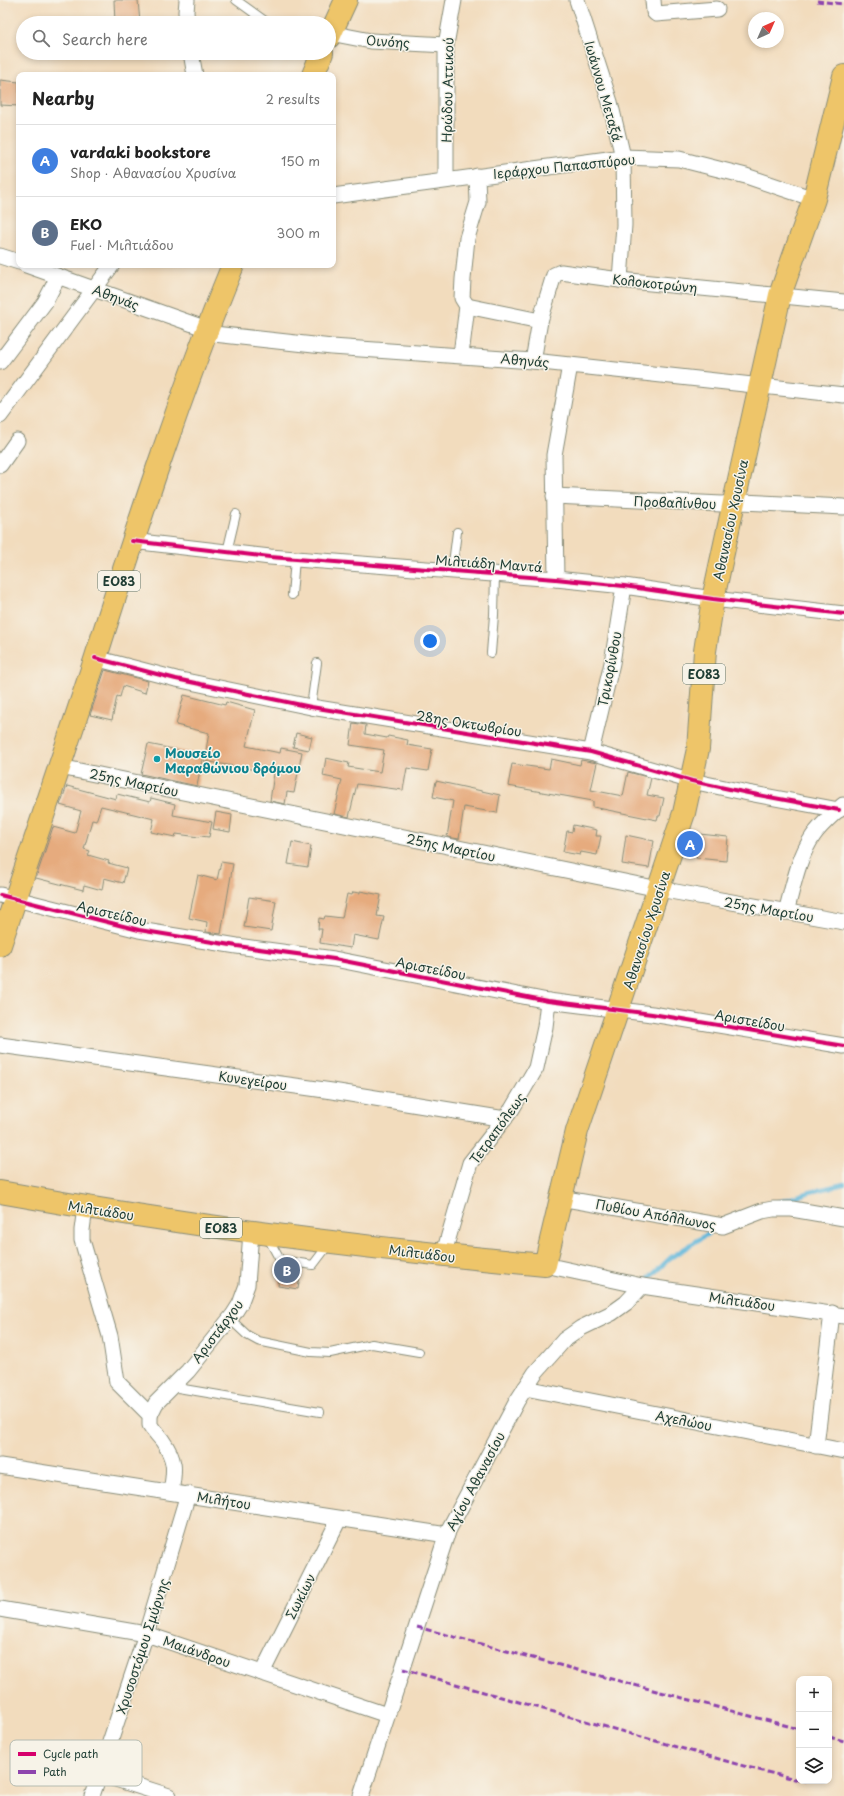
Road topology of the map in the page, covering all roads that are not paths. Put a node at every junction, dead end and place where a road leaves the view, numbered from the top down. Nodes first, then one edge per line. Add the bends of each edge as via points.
1 (187, 0) edge
2 (236, 0) edge
3 (346, 0) edge
4 (454, 0) edge
5 (577, 0) edge
6 (653, 0) edge
7 (717, 9) dead end
8 (186, 16) edge
9 (258, 16) edge
10 (336, 22) edge
11 (336, 36) edge
12 (446, 44) junction
13 (193, 60) edge
14 (319, 60) edge
15 (195, 72) edge
16 (314, 72) edge
17 (844, 76) edge
18 (623, 157) junction
19 (477, 176) junction
20 (446, 180) junction
21 (336, 196) edge
22 (814, 199) junction
23 (0, 256) edge
24 (16, 261) edge
25 (35, 268) edge
26 (110, 268) edge
27 (232, 268) edge
28 (58, 276) junction
29 (620, 280) junction
30 (95, 290) junction
31 (780, 295) junction
32 (844, 302) edge
33 (468, 306) junction
34 (540, 321) junction
35 (206, 331) junction
36 (461, 355) junction
37 (533, 361) junction
38 (0, 362) edge
39 (570, 365) junction
40 (760, 385) junction
41 (844, 395) edge
42 (0, 416) edge
43 (17, 441) dead end
44 (0, 465) edge
45 (554, 496) junction
46 (734, 502) junction
47 (844, 507) edge
48 (236, 514) dead end
49 (457, 532) dead end
50 (132, 542) junction
51 (226, 552) junction
52 (295, 559) junction
53 (452, 571) junction
54 (495, 574) junction
55 (556, 579) junction
56 (624, 586) junction
57 (292, 595) dead end
58 (713, 600) junction
59 (844, 614) edge
60 (491, 653) dead end
61 (95, 658) junction
62 (317, 663) dead end
63 (311, 707) junction
64 (591, 752) junction
65 (60, 767) junction
66 (692, 781) junction
67 (841, 807) edge
68 (659, 889) junction
69 (8, 898) edge
70 (786, 912) junction
71 (844, 922) edge
72 (0, 945) edge
73 (548, 1001) junction
74 (619, 1010) junction
75 (0, 1045) edge
76 (844, 1046) edge
77 (505, 1119) junction
78 (0, 1192) edge
79 (560, 1198) junction
80 (85, 1208) junction
81 (844, 1218) edge
82 (258, 1233) junction
83 (443, 1256) junction
84 (545, 1265) junction
85 (642, 1286) junction
86 (838, 1315) edge
87 (230, 1319) junction
88 (419, 1352) dead end
89 (172, 1387) junction
90 (525, 1388) junction
91 (320, 1412) dead end
92 (150, 1415) junction
93 (816, 1446) junction
94 (844, 1452) edge
95 (0, 1466) edge
96 (172, 1492) junction
97 (188, 1494) junction
98 (339, 1519) junction
99 (447, 1535) junction
100 (0, 1608) edge
101 (146, 1634) junction
102 (262, 1673) junction
103 (387, 1715) junction
104 (111, 1740) edge
105 (96, 1786) edge
106 (131, 1786) edge
107 (146, 1792) edge
108 (92, 1796) edge
109 (169, 1796) edge
110 (362, 1796) edge

1 - 8 street
2 - 9 lane
3 - 10 main road
4 - 12 street, Ηρώδου Αττικού
5 - 18 street, Ιωάννου Μεταξά via 610,102
6 - 7 street via 656,14
11 - 12 street, Οινόης via 371,41
12 - 20 street, Ηρώδου Αττικού
13 - 15 street
14 - 16 main road
17 - 22 main road, Αθανασίου Χρυσίνα / ΕΟ83
18 - 19 street, Ιεράρχου Παπασπύρου
18 - 22 street, Ιεράρχου Παπασπύρου via 679,159 746,176
18 - 29 street, Ιωάννου Μεταξά via 624,225
19 - 20 street, Ιεράρχου Παπασπύρου
19 - 33 street via 478,202 466,238 463,279 462,298
20 - 21 street, Ιεράρχου Παπασπύρου
22 - 31 main road, Αθανασίου Χρυσίνα / ΕΟ83
23 - 24 street
25 - 28 street, Αθηνάς
26 - 30 street
27 - 35 main road, ΕΟ83
28 - 30 street, Αθηνάς
28 - 38 street via 45,302
29 - 31 street, Κολοκοτρώνη
29 - 34 street, Κολοκοτρώνη via 562,272 554,275
30 - 35 street, Αθηνάς
30 - 42 street
31 - 32 street, Κολοκοτρώνη
31 - 40 main road, Αθανασίου Χρυσίνα / ΕΟ83
33 - 34 street
33 - 36 street
34 - 37 street, Κολοκοτρώνη
35 - 36 street, Αθηνάς via 332,347
35 - 50 main road, ΕΟ83
36 - 37 street, Αθηνάς
37 - 39 street, Αθηνάς
39 - 40 street, Αθηνάς
39 - 45 street via 554,455
40 - 41 street, Αθηνάς
40 - 46 main road, Αθανασίου Χρυσίνα / ΕΟ83
43 - 44 street
45 - 46 street, Προβαλίνθου via 722,504
45 - 55 street
46 - 47 street, Προβαλίνθου
46 - 58 main road, Αθανασίου Χρυσίνα / ΕΟ83
48 - 51 lane
49 - 53 lane
50 - 51 street, Μιλτιάδη Μαντά
50 - 61 main road, ΕΟ83
51 - 52 street, Μιλτιάδη Μαντά
52 - 53 street, Μιλτιάδη Μαντά
52 - 57 lane
53 - 54 street, Μιλτιάδη Μαντά
54 - 55 street, Μιλτιάδη Μαντά
54 - 60 lane
55 - 56 street, Μιλτιάδη Μαντά
56 - 58 street, Μιλτιάδη Μαντά
56 - 64 street, Τρικορίνθου via 612,663
58 - 59 street, Μιλτιάδη Μαντά
58 - 66 main road, Αθανασίου Χρυσίνα / ΕΟ83 via 705,651 701,722
61 - 63 street, 28ης Οκτωβρίου via 176,679
61 - 65 main road, ΕΟ83
62 - 63 lane
63 - 64 street, 28ης Οκτωβρίου
64 - 66 street, 28ης Οκτωβρίου
65 - 68 street, 25ης Μαρτίου
65 - 69 main road, ΕΟ83
66 - 67 street, 28ης Οκτωβρίου via 748,793
66 - 68 main road, Αθανασίου Χρυσίνα / ΕΟ83
67 - 70 street via 808,844 801,859
68 - 70 street, 25ης Μαρτίου
68 - 74 main road, Αθανασίου Χρυσίνα / ΕΟ83
69 - 72 main road, ΕΟ83
69 - 73 street, Αριστείδου via 139,930 334,959
70 - 71 street, 25ης Μαρτίου
73 - 74 street, Αριστείδου
73 - 77 street, Τετραπόλεως via 536,1068
74 - 76 street, Αριστείδου
74 - 79 main road, Αθανασίου Χρυσίνα / ΕΟ83 via 577,1131
75 - 77 street, Κυνεγείρου via 332,1091
77 - 83 street, Τετραπόλεως via 470,1163
78 - 80 main road, Μιλτιάδου / ΕΟ83
79 - 81 street, Πυθίου Απόλλωνος via 723,1226 773,1209 792,1209
79 - 84 main road, Αθανασίου Χρυσίνα / ΕΟ83
80 - 82 main road, Μιλτιάδου / ΕΟ83
80 - 92 street via 82,1240 110,1336 118,1382
82 - 83 main road, Μιλτιάδου / ΕΟ83
82 - 87 street, Αριστάρχου via 247,1285 240,1304
83 - 84 main road, Μιλτιάδου / ΕΟ83
84 - 85 street, Μιλτιάδου
85 - 86 street, Μιλτιάδου
85 - 90 street, Αγίου Αθανασίου via 612,1313 581,1328 564,1340
86 - 93 street
87 - 88 lane via 247,1335 258,1341 311,1352 330,1353 369,1344
87 - 89 street, Αριστάρχου
89 - 91 lane
89 - 92 street, Αριστάρχου via 156,1403
90 - 93 street, Αχελώου
90 - 99 street, Αγίου Αθανασίου
92 - 96 street via 150,1425 162,1439 174,1462
93 - 94 street, Αχελώου
95 - 96 street, Μιλήτου
96 - 97 street, Μιλήτου
97 - 98 street, Μιλήτου
97 - 101 street, Χρυσοστόμου Σμύρνης
98 - 99 street, Μιλήτου
98 - 102 street, Σωκίων
99 - 103 street, Αγίου Αθανασίου
100 - 101 street, Μαιάνδρου
101 - 102 street, Μαιάνδρου
101 - 104 street, Χρυσοστόμου Σμύρνης
102 - 103 street, Μαιάνδρου
103 - 110 street, Αγίου Αθανασίου
105 - 108 street, Χρυσοστόμου Σμύρνης
106 - 107 street
107 - 109 street

